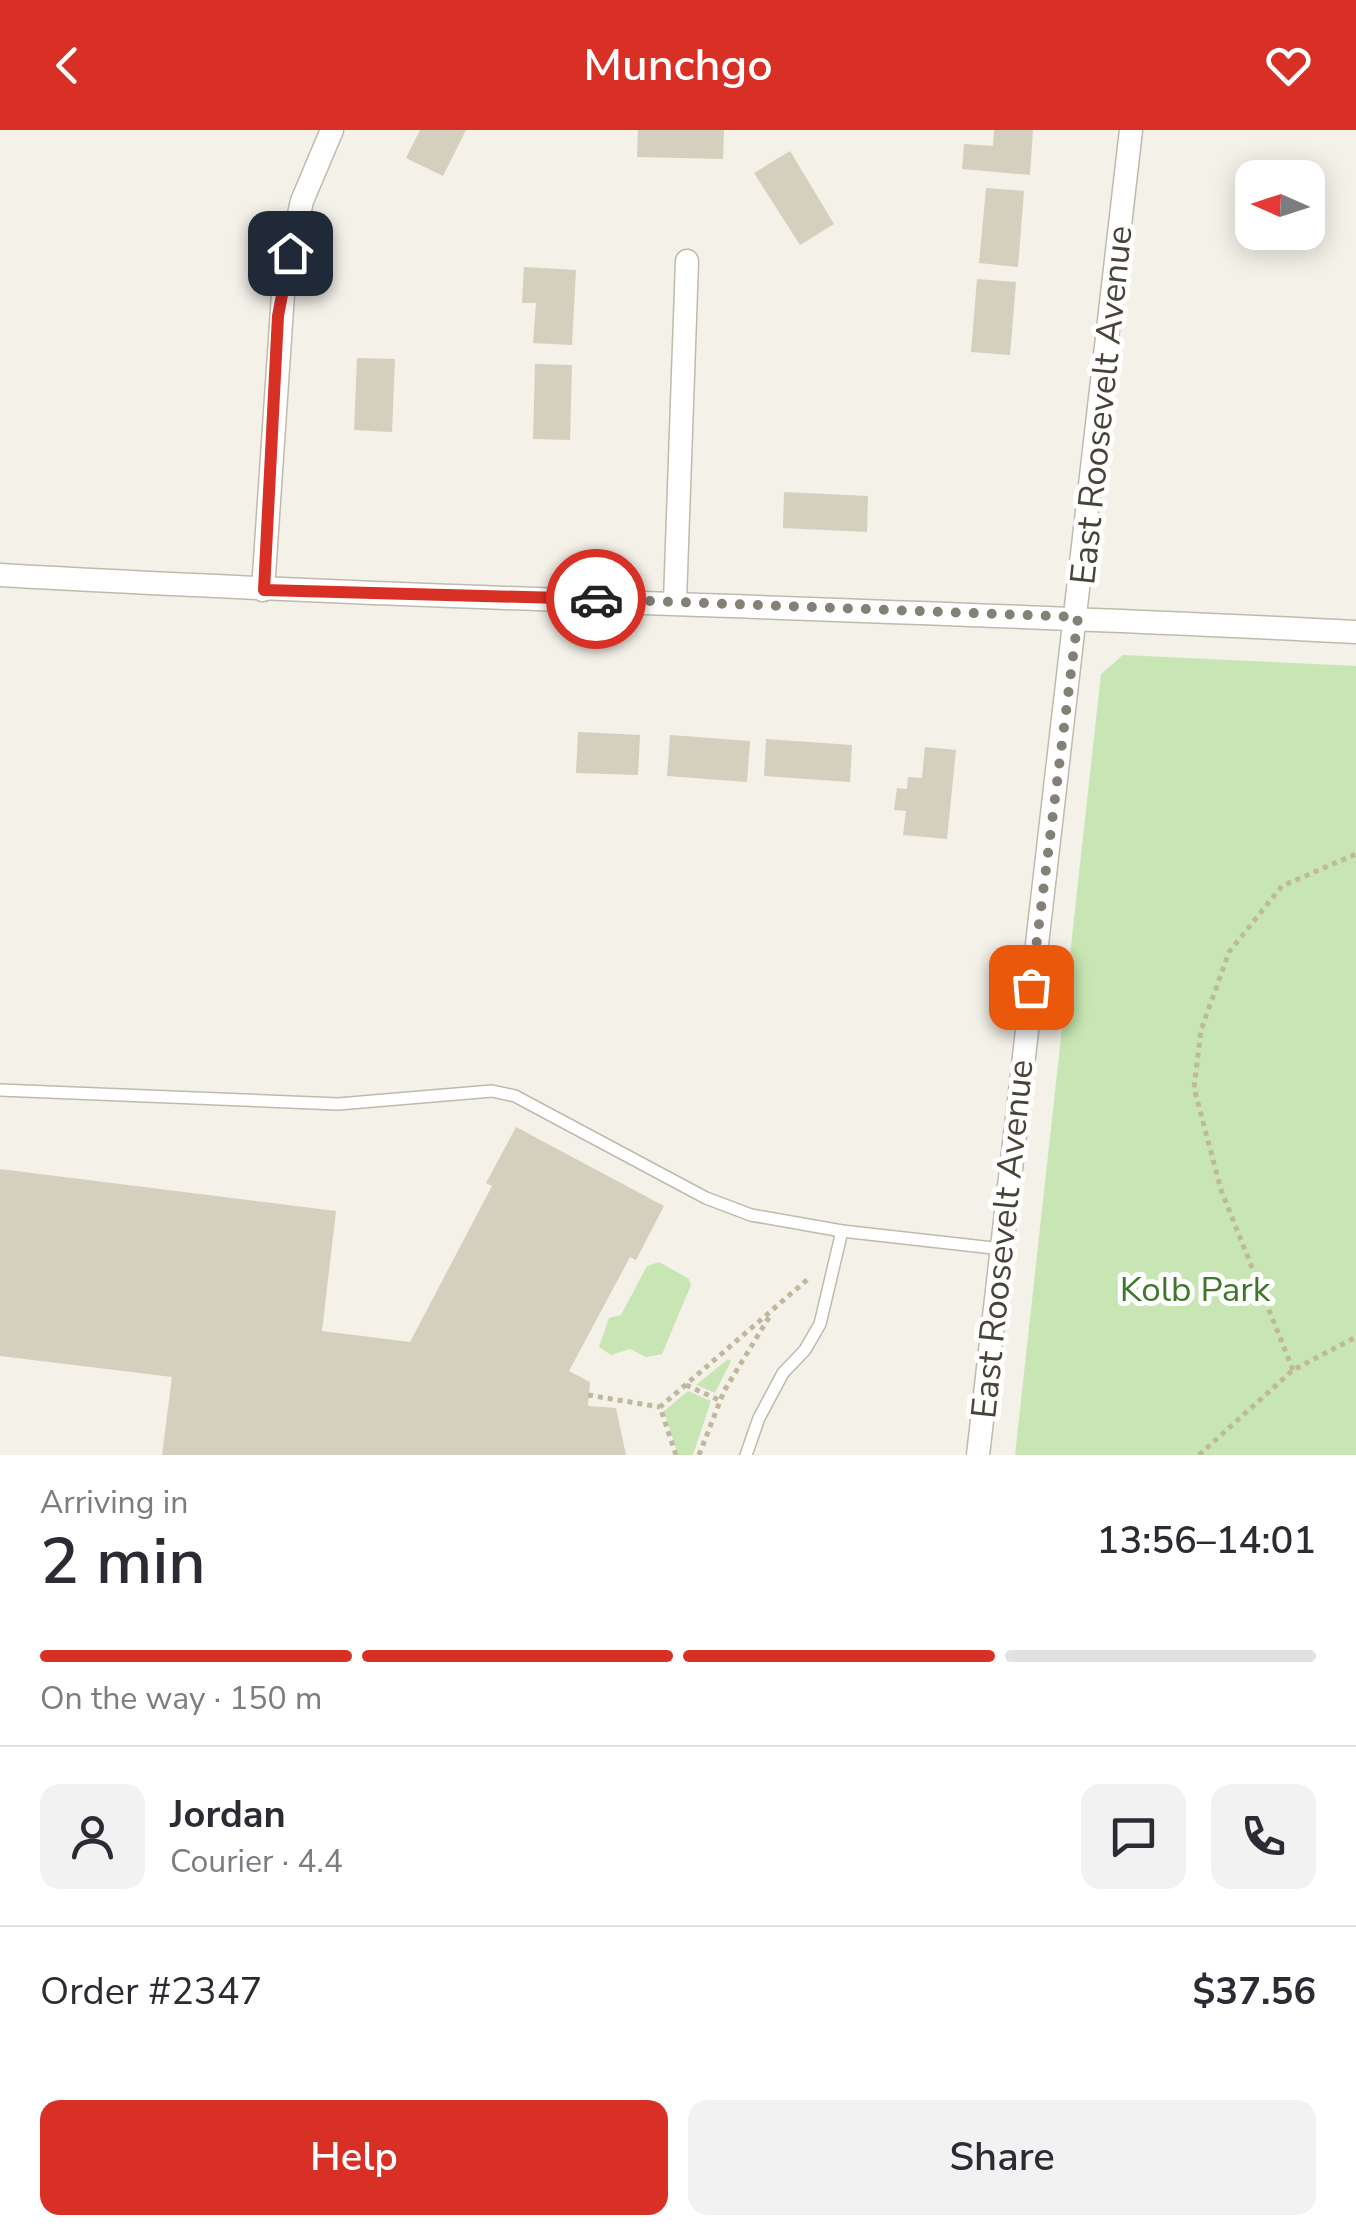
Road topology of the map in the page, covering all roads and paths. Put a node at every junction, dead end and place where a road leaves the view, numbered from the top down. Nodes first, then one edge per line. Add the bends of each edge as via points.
1 (332, 130) edge
2 (1130, 130) edge
3 (687, 262) dead end
4 (0, 575) edge
5 (264, 590) junction
6 (675, 601) junction
7 (1078, 617) junction
8 (1356, 632) edge
9 (1356, 854) edge
10 (0, 1090) edge
11 (842, 1231) junction
12 (1002, 1249) junction
13 (837, 1254) junction
14 (775, 1308) junction
15 (1356, 1337) edge
16 (1294, 1370) junction
17 (686, 1386) junction
18 (588, 1395) dead end
19 (720, 1400) junction
20 (660, 1407) junction
21 (676, 1455) edge
22 (699, 1455) edge
23 (746, 1455) edge
24 (978, 1455) edge
25 (1199, 1455) edge

1 - 5 street via 302,201 278,316
2 - 7 street, East Roosevelt Avenue
3 - 6 street
4 - 5 street
5 - 6 street
6 - 7 street
7 - 8 street
7 - 12 street, East Roosevelt Avenue
9 - 16 path via 1282,886 1229,952 1201,1030 1194,1088 1221,1190
10 - 11 lane via 338,1104 492,1092 515,1096 706,1198 751,1215
11 - 12 lane
11 - 13 lane
12 - 24 street, East Roosevelt Avenue
13 - 14 path
13 - 23 lane via 820,1324 783,1373
14 - 17 path
14 - 19 path
15 - 16 path
16 - 25 path
17 - 19 path
17 - 20 path
18 - 20 path
19 - 22 path
20 - 21 path

